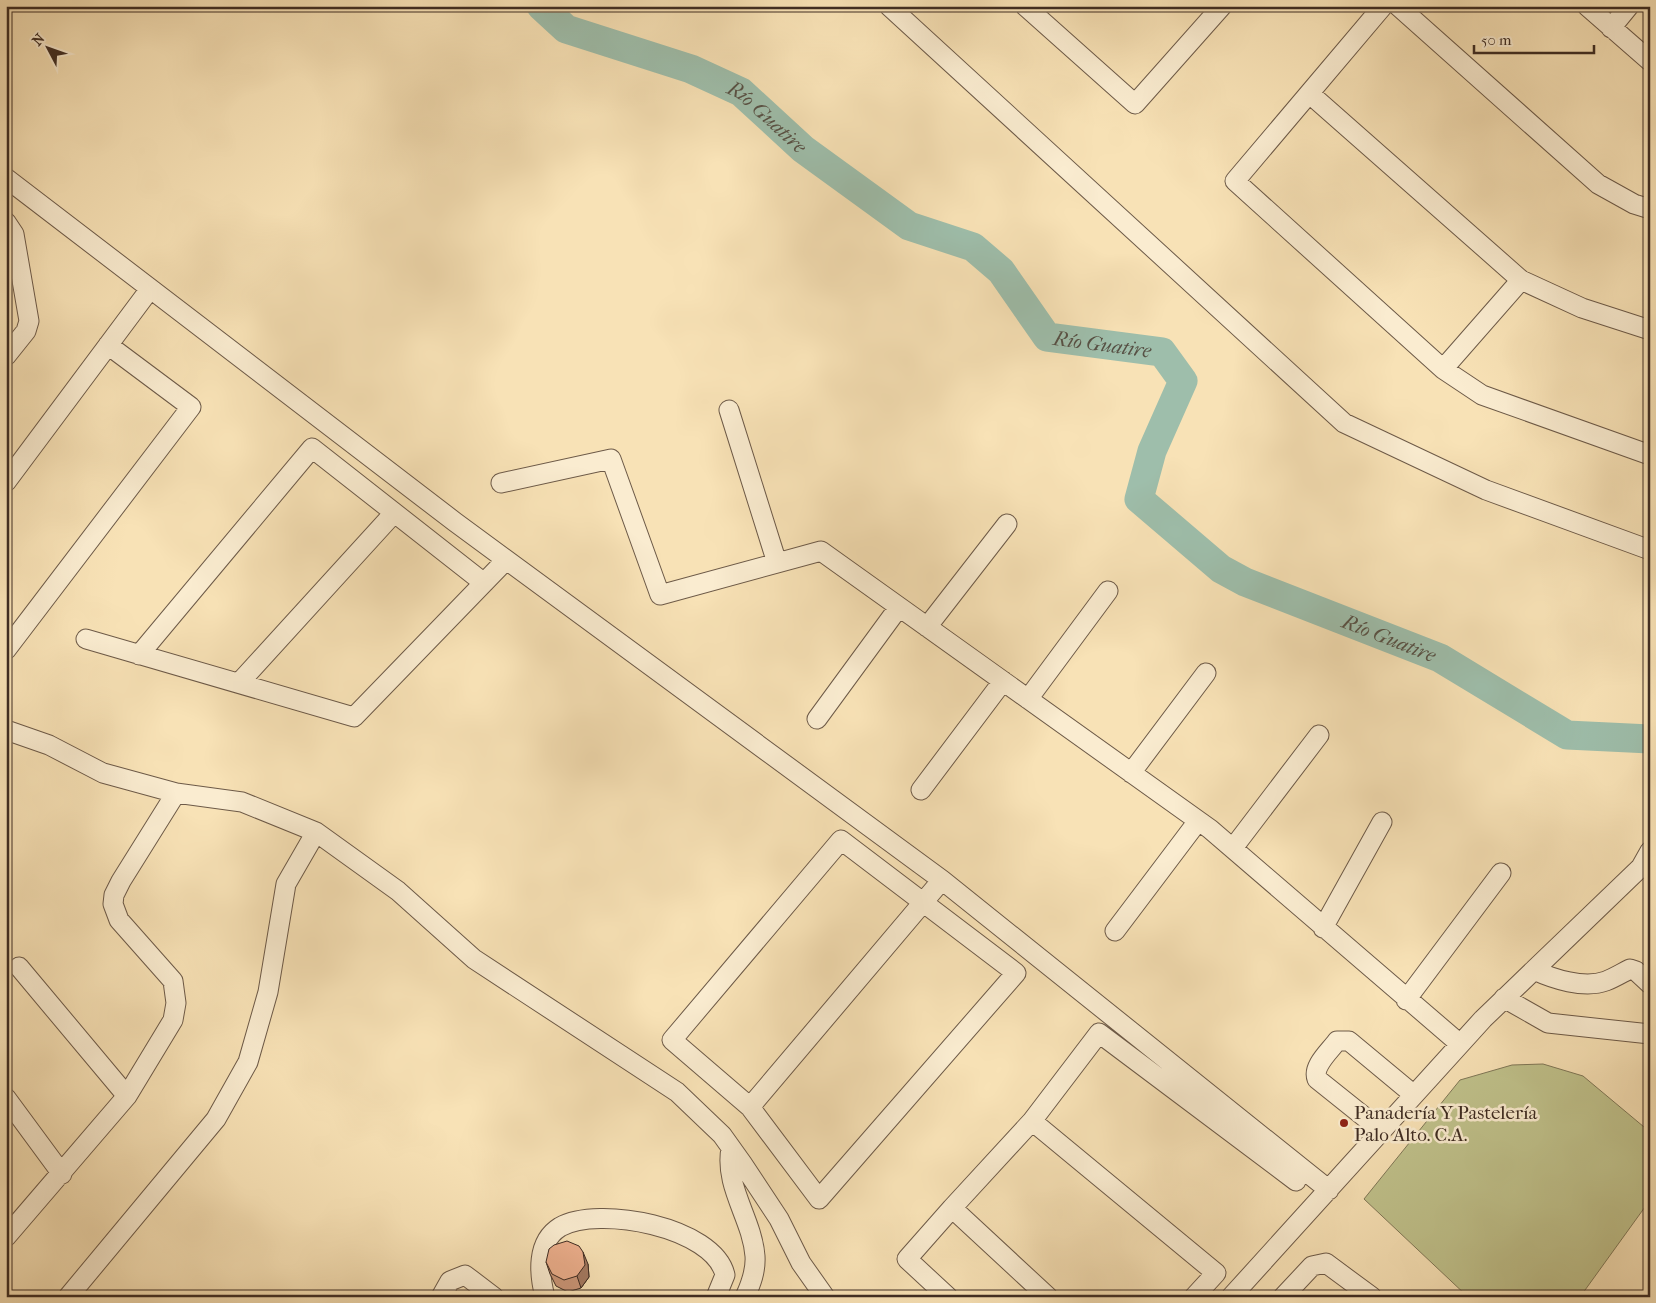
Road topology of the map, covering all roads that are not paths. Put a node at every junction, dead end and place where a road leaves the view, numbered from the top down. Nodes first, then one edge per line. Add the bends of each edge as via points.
1 (889, 6) edge
2 (1025, 6) edge
3 (1383, 6) edge
4 (1398, 6) edge
5 (1587, 6) edge
6 (1629, 6) edge
7 (1216, 8) edge
8 (1611, 28) junction
9 (1650, 61) edge
10 (1310, 94) junction
11 (6, 178) edge
12 (1650, 209) edge
13 (6, 222) edge
14 (1521, 280) junction
15 (150, 289) junction
16 (1650, 330) edge
17 (108, 345) junction
18 (6, 356) edge
19 (1443, 369) junction
20 (729, 410) dead end
21 (1650, 455) edge
22 (6, 482) edge
23 (501, 483) dead end
24 (394, 513) junction
25 (1007, 524) dead end
26 (1650, 550) edge
27 (506, 560) junction
28 (777, 564) junction
29 (484, 583) junction
30 (1108, 591) dead end
31 (899, 607) junction
32 (927, 627) junction
33 (86, 639) dead end
34 (6, 650) edge
35 (139, 654) junction
36 (1206, 673) dead end
37 (1003, 681) junction
38 (239, 683) junction
39 (1028, 699) junction
40 (817, 719) dead end
41 (6, 730) edge
42 (1319, 735) dead end
43 (1131, 773) junction
44 (921, 790) dead end
45 (176, 793) junction
46 (1198, 820) junction
47 (1382, 822) dead end
48 (316, 832) junction
49 (1232, 848) junction
50 (1650, 852) edge
51 (1501, 872) dead end
52 (942, 880) junction
53 (923, 903) junction
54 (1323, 928) junction
55 (1114, 931) dead end
56 (19, 967) dead end
57 (1534, 970) junction
58 (1650, 984) edge
59 (1504, 998) junction
60 (1406, 1000) junction
61 (1650, 1034) edge
62 (1460, 1044) junction
63 (1414, 1095) junction
64 (127, 1096) junction
65 (6, 1098) edge
66 (750, 1107) junction
67 (1032, 1121) junction
68 (1382, 1131) junction
69 (731, 1148) junction
70 (62, 1174) junction
71 (1296, 1181) dead end
72 (1328, 1190) junction
73 (952, 1208) junction
74 (6, 1237) edge
75 (1216, 1273) junction
76 (1238, 1295) edge
77 (68, 1297) edge
78 (441, 1297) edge
79 (494, 1297) edge
80 (545, 1297) edge
81 (716, 1297) edge
82 (745, 1297) edge
83 (825, 1297) edge
84 (948, 1297) edge
85 (1048, 1297) edge
86 (1194, 1297) edge
87 (1283, 1297) edge
88 (1372, 1297) edge

1 - 26 street via 1344,422 1486,490
2 - 7 street via 1135,104
3 - 10 street
4 - 12 street via 1598,184
5 - 8 street
6 - 8 street
8 - 9 street
10 - 14 street
10 - 19 street via 1236,181
11 - 15 street
13 - 18 street via 14,234 29,321 26,331
14 - 16 street via 1582,308
14 - 19 street
15 - 17 street
15 - 27 street
17 - 22 street
17 - 34 street via 191,407
19 - 21 street via 1482,395
20 - 28 street
23 - 28 street via 611,459 660,595
24 - 29 street
24 - 35 street via 312,448
24 - 38 street
25 - 32 street
27 - 29 street
27 - 52 street
28 - 31 street via 821,551
29 - 38 street via 354,717
30 - 39 street
31 - 32 street
31 - 40 street
32 - 37 street
33 - 35 street
35 - 38 street
36 - 43 street
37 - 39 street
37 - 44 street
39 - 43 street
41 - 45 street via 49,745 102,773
42 - 49 street
43 - 46 street
45 - 48 street via 242,802
45 - 64 street via 114,895 113,904 119,920 173,981 176,1003 173,1020
46 - 49 street
46 - 55 street
47 - 54 street
48 - 69 street via 398,891 474,959 677,1092 722,1135
48 - 77 street via 286,884 268,992 248,1062 216,1119
49 - 54 street
50 - 57 street via 1640,867
51 - 60 street
52 - 53 street
52 - 72 street
53 - 66 street
53 - 66 street via 841,840 672,1040
53 - 66 street via 1016,973 819,1199
54 - 60 street
56 - 64 street
57 - 58 street via 1552,978 1590,983 1605,982 1630,968
57 - 59 street
59 - 61 street via 1548,1024
59 - 62 street
60 - 62 street
62 - 63 street
63 - 68 street
63 - 68 street via 1349,1040 1338,1041 1318,1065 1317,1079
64 - 70 street
65 - 70 street
67 - 71 street via 1098,1033
67 - 73 street
67 - 75 street
68 - 72 street
69 - 82 street via 729,1161 736,1198 755,1256 753,1278
69 - 83 street via 779,1219 801,1263
70 - 74 street
72 - 76 street
73 - 84 street via 907,1259
73 - 85 street
75 - 76 street
75 - 86 street
78 - 79 street via 450,1281 464,1276
80 - 81 street via 540,1266 544,1246 552,1234 570,1224 616,1220 678,1231 713,1252 720,1260 725,1275
87 - 88 street via 1312,1266 1326,1263

